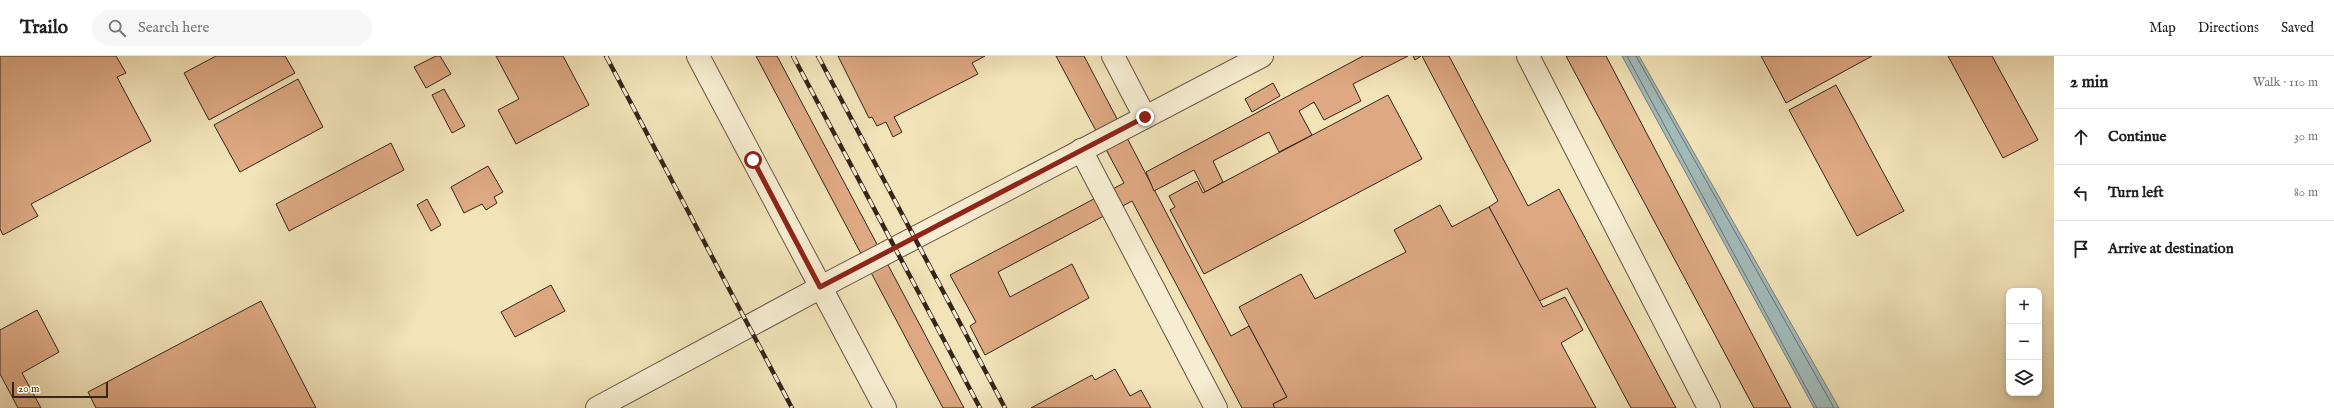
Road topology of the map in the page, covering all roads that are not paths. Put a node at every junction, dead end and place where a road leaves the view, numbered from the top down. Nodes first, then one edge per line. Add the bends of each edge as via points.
1 (698, 56) edge
2 (1113, 56) edge
3 (1262, 56) edge
4 (1528, 56) edge
5 (1145, 117) junction
6 (1081, 150) junction
7 (820, 287) junction
8 (598, 408) edge
9 (885, 408) edge
10 (1216, 408) edge
11 (1709, 408) edge

1 - 7 lane
2 - 5 lane
3 - 5 lane
4 - 11 lane
5 - 6 lane
6 - 7 lane
6 - 10 lane
7 - 8 lane
7 - 9 lane

